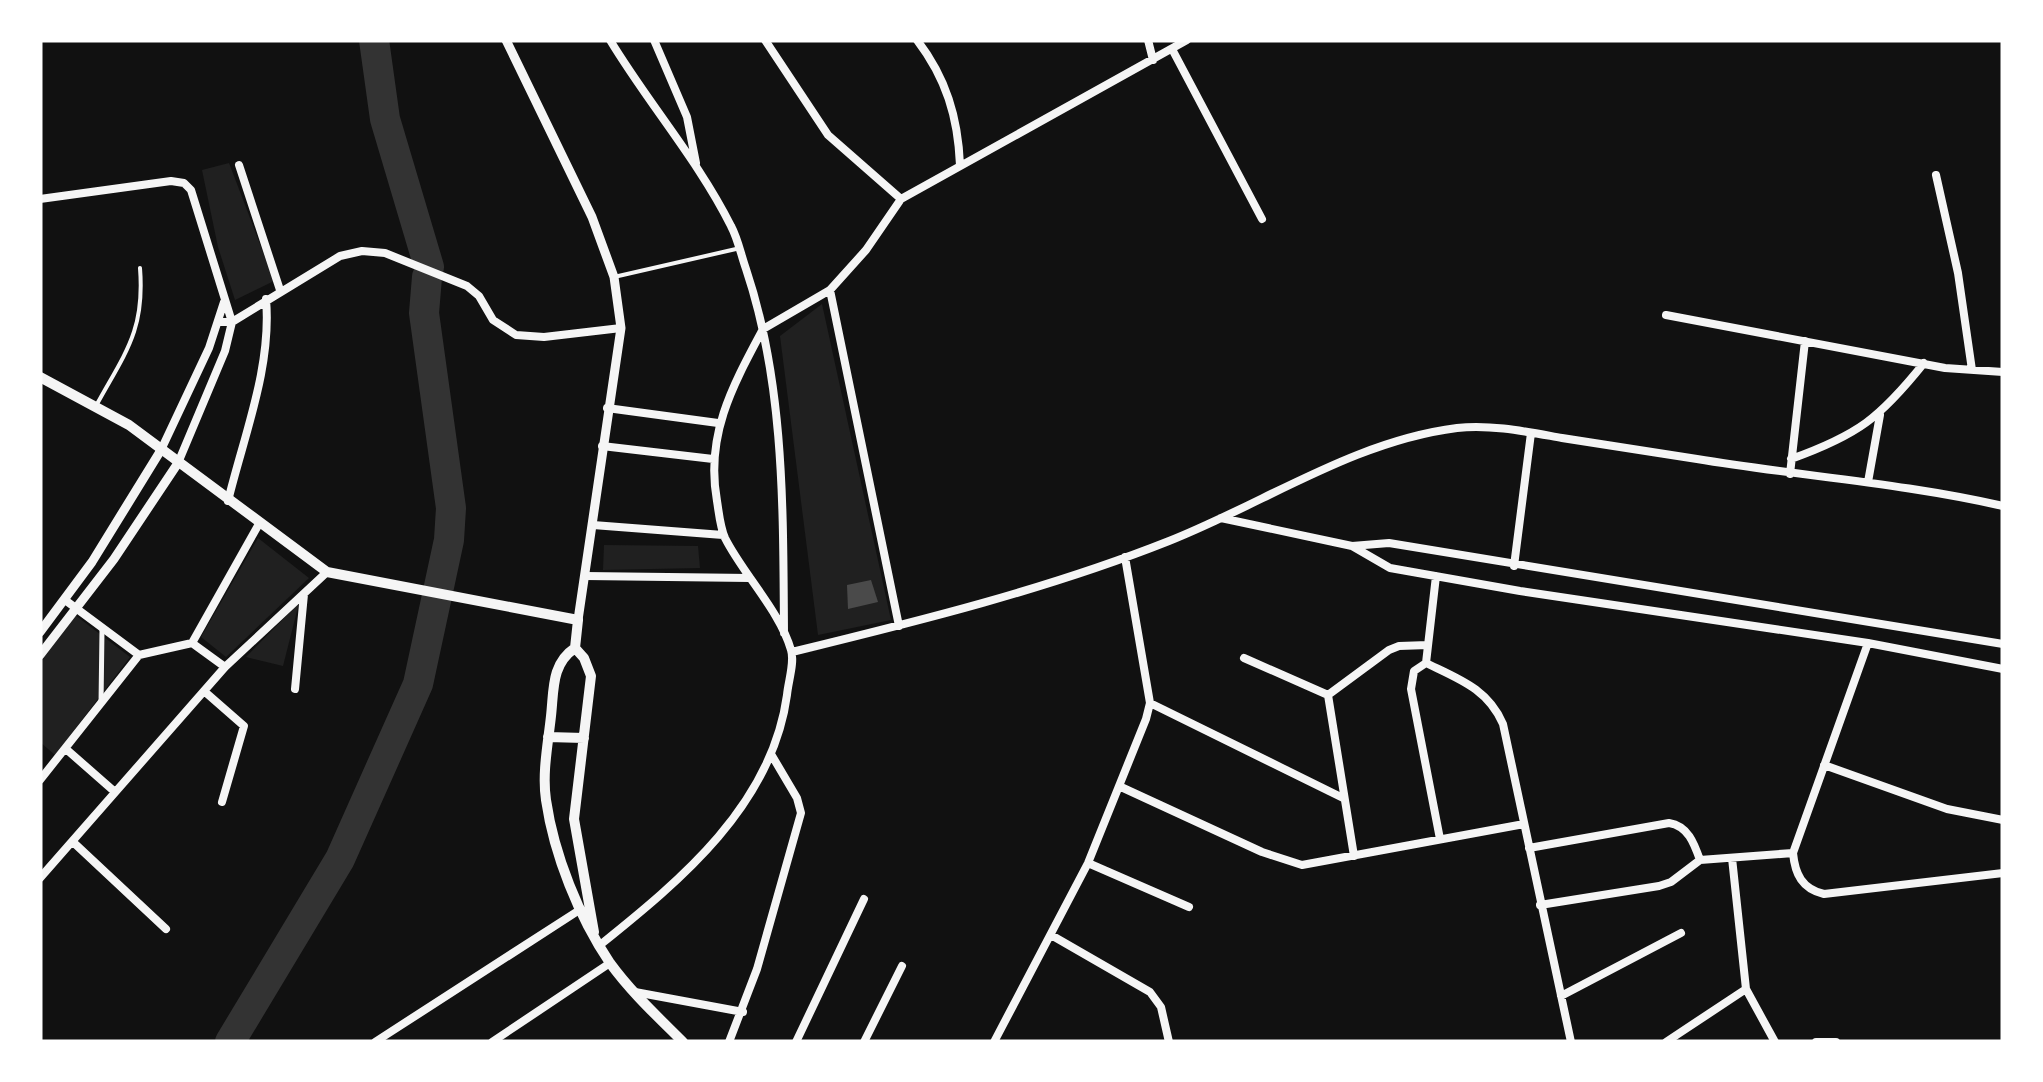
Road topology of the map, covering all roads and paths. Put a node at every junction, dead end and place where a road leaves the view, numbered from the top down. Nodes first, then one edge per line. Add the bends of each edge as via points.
1 (506, 40) edge
2 (610, 40) edge
3 (654, 40) edge
4 (766, 40) edge
5 (917, 40) edge
6 (1148, 40) edge
7 (1187, 40) edge
8 (1172, 49) junction
9 (1153, 60) junction
10 (239, 165) dead end
11 (960, 165) junction
12 (696, 168) junction
13 (1936, 175) dead end
14 (40, 199) edge
15 (901, 199) junction
16 (1262, 219) dead end
17 (739, 248) junction
18 (140, 268) dead end
19 (614, 277) junction
20 (280, 290) junction
21 (830, 290) junction
22 (266, 299) junction
23 (224, 302) junction
24 (1666, 315) dead end
25 (219, 322) junction
26 (232, 322) junction
27 (620, 328) junction
28 (764, 329) junction
29 (1805, 341) junction
30 (1924, 363) junction
31 (1972, 370) junction
32 (2003, 372) edge
33 (40, 377) edge
34 (96, 406) junction
35 (607, 408) junction
36 (1880, 415) junction
37 (718, 424) junction
38 (1531, 433) junction
39 (602, 446) junction
40 (161, 450) junction
41 (713, 459) junction
42 (1792, 459) junction
43 (178, 462) junction
44 (1790, 474) junction
45 (1868, 482) junction
46 (228, 501) junction
47 (2003, 506) edge
48 (1221, 518) junction
49 (260, 522) junction
50 (593, 525) junction
51 (723, 535) junction
52 (1352, 546) junction
53 (98, 552) junction
54 (1125, 557) junction
55 (114, 558) junction
56 (1519, 567) junction
57 (326, 572) junction
58 (585, 576) junction
59 (1436, 576) junction
60 (751, 578) junction
61 (1656, 588) junction
62 (1520, 592) junction
63 (304, 593) junction
64 (64, 600) junction
65 (78, 608) junction
66 (1653, 611) junction
67 (578, 620) junction
68 (899, 626) junction
69 (102, 627) junction
70 (40, 632) edge
71 (784, 637) junction
72 (1868, 642) junction
73 (192, 643) junction
74 (2003, 644) edge
75 (1428, 645) junction
76 (575, 648) junction
77 (792, 652) junction
78 (40, 655) edge
79 (139, 655) junction
80 (1244, 658) dead end
81 (1426, 663) junction
82 (225, 668) junction
83 (2003, 668) edge
84 (295, 689) dead end
85 (204, 691) junction
86 (1328, 695) junction
87 (1150, 703) junction
88 (101, 704) junction
89 (548, 737) junction
90 (584, 738) junction
91 (66, 749) junction
92 (770, 754) junction
93 (1824, 766) junction
94 (40, 780) edge
95 (1121, 787) junction
96 (115, 792) junction
97 (1343, 798) junction
98 (222, 802) dead end
99 (2003, 820) edge
100 (1524, 824) junction
101 (1440, 839) junction
102 (73, 842) junction
103 (1528, 848) junction
104 (1793, 853) junction
105 (1354, 856) junction
106 (1732, 858) junction
107 (1700, 860) junction
108 (1088, 863) junction
109 (2003, 873) edge
110 (40, 878) edge
111 (864, 899) dead end
112 (1540, 905) junction
113 (1189, 906) dead end
114 (585, 908) junction
115 (166, 929) dead end
116 (1681, 932) dead end
117 (1051, 935) junction
118 (600, 945) junction
119 (610, 963) junction
120 (902, 966) dead end
121 (1746, 989) junction
122 (634, 992) junction
123 (1562, 996) junction
124 (743, 1012) junction
125 (375, 1042) edge
126 (492, 1042) edge
127 (683, 1042) edge
128 (729, 1042) edge
129 (796, 1042) edge
130 (864, 1042) edge
131 (994, 1042) edge
132 (1170, 1042) edge
133 (1571, 1042) edge
134 (1666, 1042) edge
135 (1775, 1042) edge
136 (1816, 1042) edge
137 (1836, 1042) edge

1 - 19 street via 592,216
2 - 12 street
3 - 12 street via 686,117
4 - 15 street via 828,135
5 - 11 street via 953,108
6 - 9 street
7 - 8 street
8 - 9 street
8 - 16 street
9 - 11 street
10 - 20 street
11 - 15 street
12 - 17 street
13 - 31 street
14 - 23 street via 184,183 196,200
15 - 21 street
17 - 19 lane
17 - 28 street
18 - 34 lane via 137,328
19 - 27 street
20 - 22 street
20 - 27 street via 362,251 467,286 493,320 516,336
21 - 28 street
21 - 68 street
22 - 26 street
22 - 46 street via 260,378
23 - 25 street
23 - 26 street
24 - 29 street
25 - 26 street
25 - 40 street
26 - 43 street
27 - 35 street
28 - 37 street
28 - 71 street via 782,488
29 - 30 street
29 - 42 street
30 - 31 street
30 - 36 street
31 - 32 street
33 - 34 main road
34 - 40 main road
35 - 37 street
35 - 39 street
36 - 42 street via 1848,438
36 - 45 street
37 - 41 street
38 - 44 street
38 - 48 street via 1462,427 1424,434 1337,462
38 - 56 street
39 - 41 street
39 - 50 street
40 - 43 main road
40 - 53 street
41 - 51 street
42 - 44 street
43 - 46 main road
43 - 55 street
44 - 45 street
45 - 47 street
46 - 49 main road
48 - 52 street
48 - 54 street
49 - 57 main road
49 - 73 street
50 - 51 street
50 - 58 street
51 - 60 street
52 - 56 street via 1389,543
52 - 59 street via 1390,568
53 - 55 street
53 - 64 street
54 - 68 street
54 - 87 street
55 - 65 street
56 - 61 street
56 - 62 street
57 - 63 street
57 - 67 main road
58 - 60 street
58 - 67 street
59 - 62 street
59 - 75 street
60 - 71 street
61 - 66 street
61 - 74 street
62 - 66 street
63 - 82 street
63 - 84 street
64 - 65 street
64 - 70 street
65 - 69 street
65 - 78 street
66 - 72 street
67 - 76 main road
68 - 77 street
69 - 79 street
69 - 88 street
71 - 77 street
72 - 83 street
72 - 93 street
73 - 79 street
73 - 82 street
75 - 81 street
75 - 86 street via 1389,650
76 - 89 main road via 558,665
76 - 90 main road via 590,676
77 - 92 street via 784,713
79 - 88 street
80 - 86 street
81 - 100 street via 1473,686 1498,711
81 - 101 street via 1414,671 1411,689
82 - 85 street
85 - 96 street
85 - 98 street via 244,726
86 - 97 street
87 - 95 street
87 - 97 street
88 - 91 street
89 - 90 main road
89 - 114 main road via 545,798
90 - 114 main road via 574,819
91 - 94 street
91 - 96 street
92 - 118 street via 720,835 674,886
92 - 124 street via 801,813
93 - 99 street via 1947,809
93 - 104 street
95 - 105 street via 1280,860 1302,864
95 - 108 street
96 - 102 street
97 - 105 street
100 - 101 street
100 - 103 street
101 - 105 street
102 - 110 street
102 - 115 street
103 - 107 street via 1668,823 1686,831
103 - 112 street
104 - 106 street
104 - 109 street via 1807,887 1824,894
106 - 107 street
106 - 121 street
107 - 112 street via 1658,886
108 - 113 street
108 - 117 street
111 - 129 street
112 - 123 street
114 - 118 main road
114 - 125 street
116 - 123 street
117 - 131 street
117 - 132 street via 1150,992
118 - 119 main road
119 - 122 main road
119 - 126 street
120 - 130 street
121 - 134 street
121 - 135 street
122 - 124 street
122 - 127 main road
123 - 133 street
124 - 128 street
136 - 137 street

